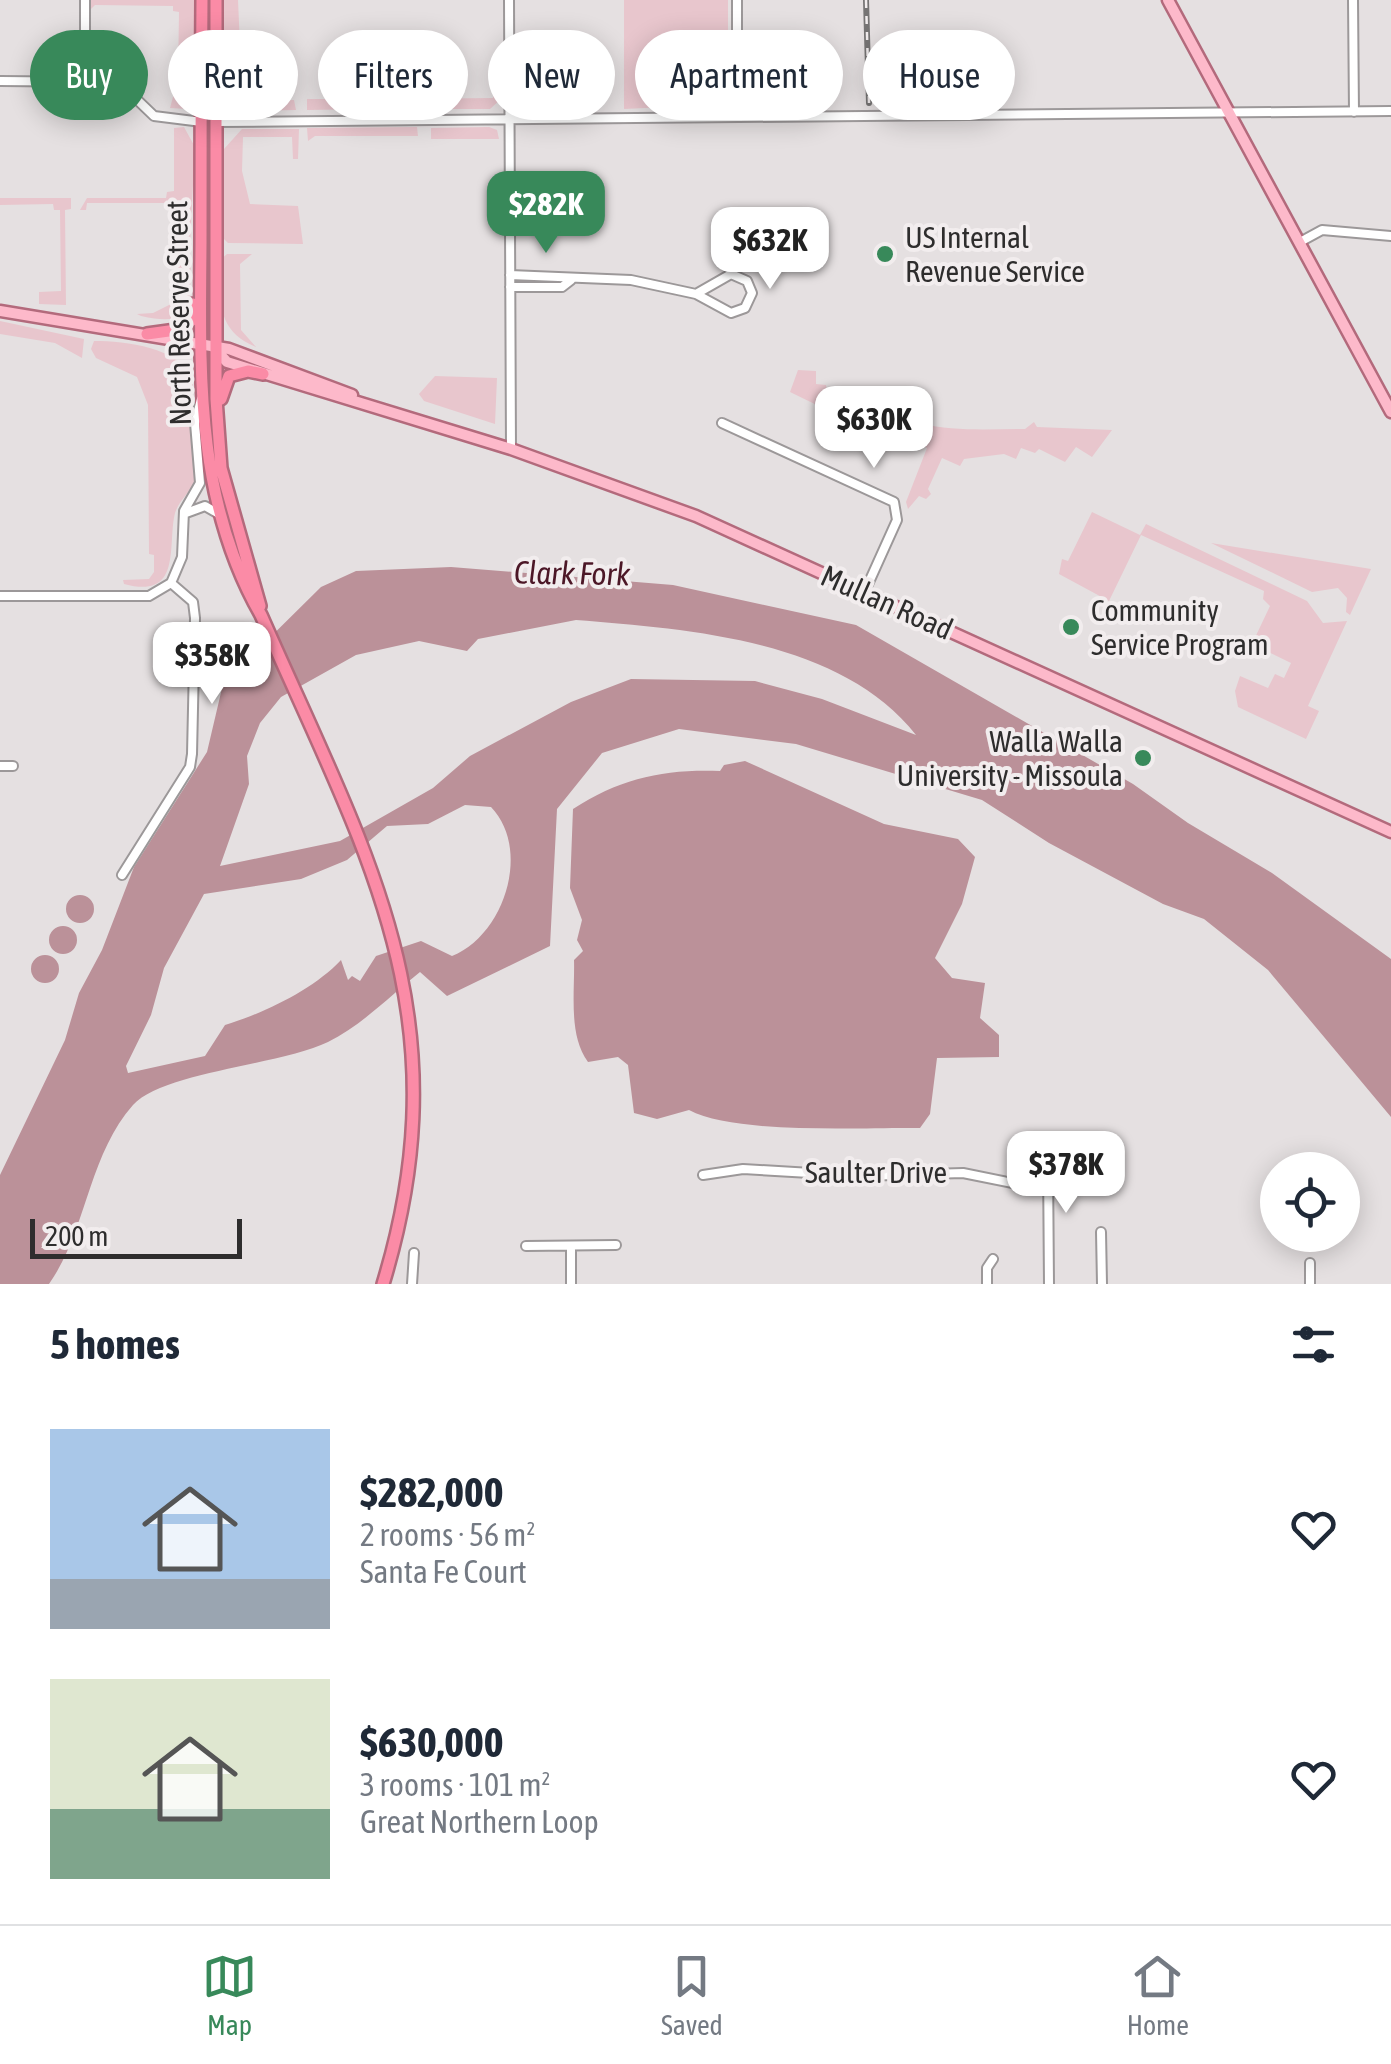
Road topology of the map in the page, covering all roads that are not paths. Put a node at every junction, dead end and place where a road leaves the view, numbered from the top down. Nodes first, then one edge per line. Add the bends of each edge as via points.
1 (86, 0) edge
2 (202, 0) edge
3 (216, 0) edge
4 (509, 0) edge
5 (737, 0) edge
6 (1168, 0) edge
7 (1353, 0) edge
8 (86, 30) edge
9 (509, 30) edge
10 (737, 30) edge
11 (0, 81) edge
12 (30, 81) edge
13 (148, 111) edge
14 (1391, 111) edge
15 (1354, 112) junction
16 (1231, 113) junction
17 (843, 115) edge
18 (488, 119) edge
19 (509, 120) edge
20 (201, 122) junction
21 (216, 122) junction
22 (201, 155) junction
23 (1391, 236) edge
24 (1300, 242) junction
25 (510, 275) junction
26 (571, 280) junction
27 (510, 288) junction
28 (696, 294) junction
29 (0, 311) edge
30 (147, 334) junction
31 (200, 344) junction
32 (214, 348) junction
33 (262, 374) junction
34 (202, 398) junction
35 (371, 405) junction
36 (1391, 412) edge
37 (722, 423) dead end
38 (511, 449) junction
39 (221, 468) junction
40 (219, 514) junction
41 (183, 516) junction
42 (170, 583) junction
43 (865, 591) junction
44 (0, 596) edge
45 (261, 615) junction
46 (0, 766) edge
47 (13, 766) dead end
48 (1391, 832) edge
49 (122, 875) dead end
50 (1056, 1142) dead end
51 (703, 1175) dead end
52 (1047, 1190) junction
53 (1101, 1232) dead end
54 (616, 1245) dead end
55 (526, 1246) dead end
56 (571, 1246) junction
57 (414, 1254) dead end
58 (993, 1258) dead end
59 (1310, 1263) dead end
60 (383, 1284) edge
61 (412, 1284) edge
62 (571, 1284) edge
63 (988, 1284) edge
64 (1049, 1284) edge
65 (1102, 1284) edge
66 (1310, 1284) edge

1 - 8 street
2 - 20 highway, North Reserve Street
3 - 21 highway, North Reserve Street
4 - 9 street
5 - 10 street
6 - 16 main road
7 - 15 street
11 - 12 street
13 - 20 street
14 - 15 street
15 - 16 street
16 - 17 street
16 - 24 main road
18 - 21 street
19 - 25 street
20 - 21 street
20 - 22 highway, North Reserve Street
21 - 32 highway, North Reserve Street
22 - 30 highway via 192,320
22 - 31 highway, North Reserve Street
23 - 24 street via 1322,230
24 - 36 main road
25 - 26 street
25 - 27 street
26 - 27 street via 562,287
26 - 28 street via 631,280
27 - 38 street
28 - 28 street via 732,313 746,308 752,293 747,281 731,274
29 - 30 main road, Mullan Road
30 - 31 main road, Mullan Road
31 - 32 main road, Mullan Road
31 - 34 highway, North Reserve Street
32 - 33 main road, Mullan Road via 227,362
32 - 35 main road, Mullan Road
32 - 39 highway, North Reserve Street
33 - 35 main road, Mullan Road
33 - 39 highway via 235,374 223,385
34 - 40 highway, North Reserve Street
34 - 41 street via 196,423 200,482
35 - 38 main road, Mullan Road
37 - 43 street via 894,502 898,520
38 - 43 main road, Mullan Road via 696,516
39 - 45 highway, North Reserve Street
40 - 41 street via 205,506
40 - 45 highway, North Reserve Street
41 - 42 street via 182,557
42 - 44 street via 150,596
42 - 49 street via 193,602 196,618 190,767
43 - 48 main road, Mullan Road
45 - 60 highway, North Reserve Street via 373,871 409,1009 414,1133
46 - 47 street
50 - 52 street
51 - 52 street, Saulter Drive via 743,1169 964,1173
52 - 64 street
53 - 65 street
54 - 56 street
55 - 56 street
56 - 62 street
57 - 61 street
58 - 63 street
59 - 66 street

